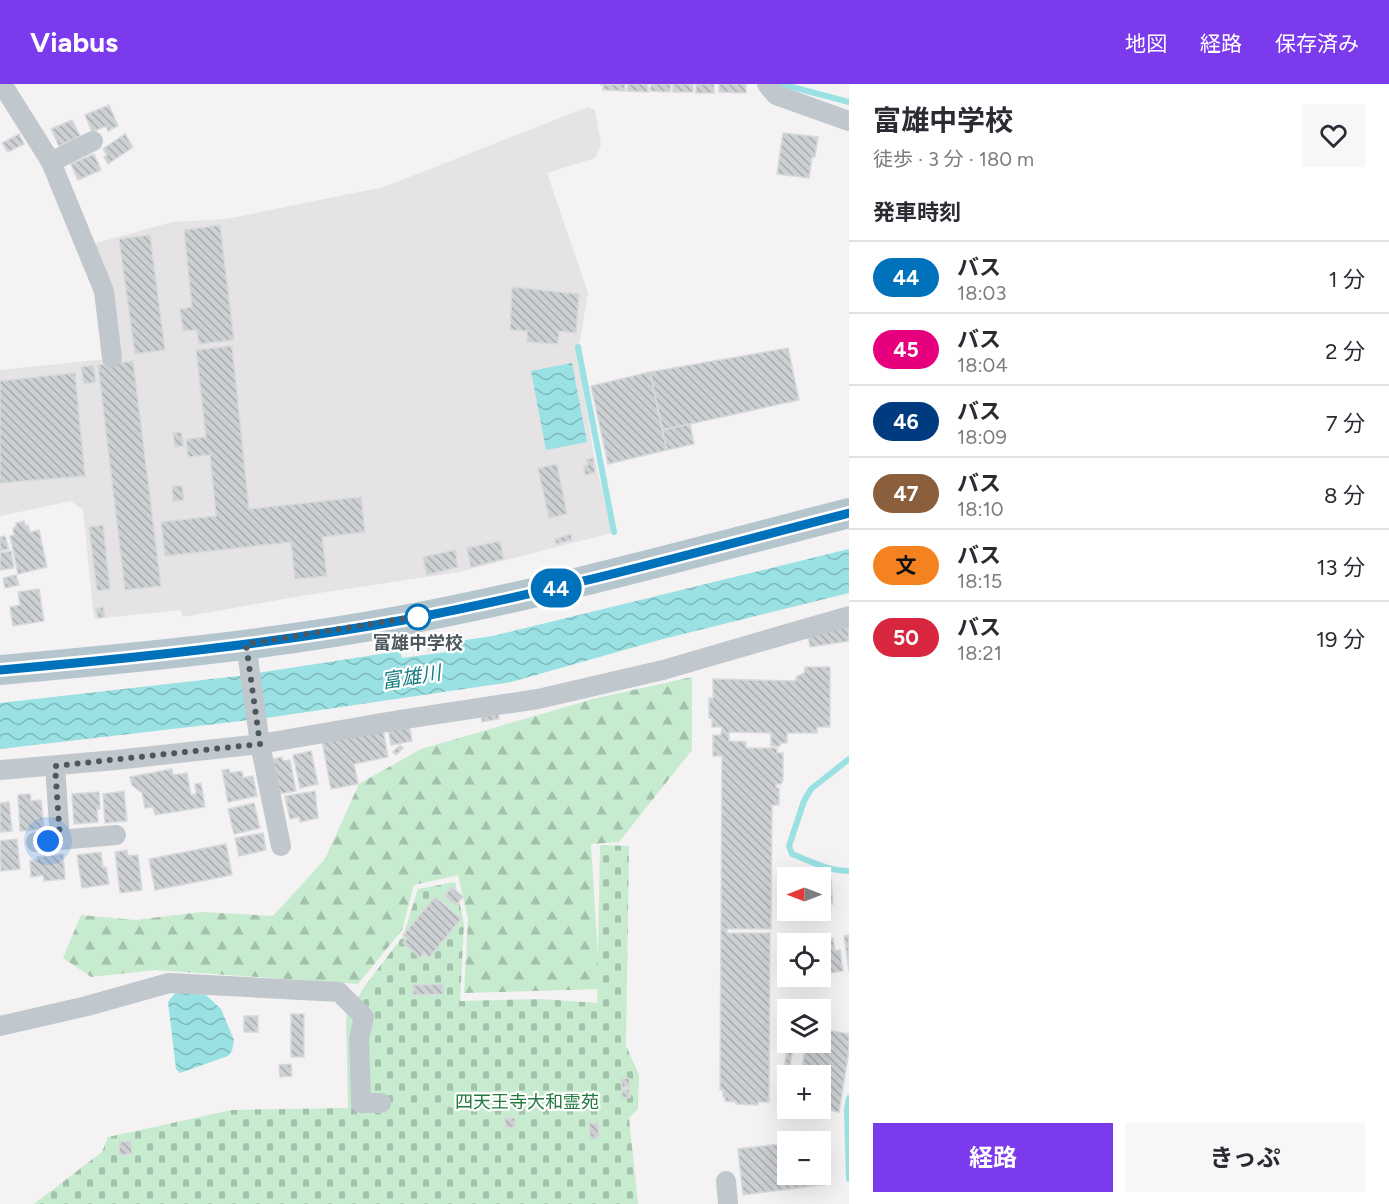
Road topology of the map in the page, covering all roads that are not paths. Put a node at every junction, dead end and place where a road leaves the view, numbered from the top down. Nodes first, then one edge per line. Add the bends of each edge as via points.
1 (2, 84) edge
2 (767, 84) edge
3 (849, 121) edge
4 (93, 141) dead end
5 (51, 162) junction
6 (112, 358) dead end
7 (849, 513) edge
8 (849, 616) edge
9 (247, 655) junction
10 (0, 670) edge
11 (260, 744) junction
12 (55, 766) junction
13 (0, 770) edge
14 (116, 835) dead end
15 (60, 839) junction
16 (36, 842) dead end
17 (281, 846) dead end
18 (0, 1026) edge
19 (381, 1103) dead end
20 (726, 1181) dead end
21 (728, 1204) edge

1 - 5 street
2 - 3 street via 776,95
4 - 5 street
5 - 6 street via 104,291
7 - 9 main road via 561,587
8 - 11 street via 663,670 537,699
9 - 10 main road via 139,658
9 - 11 street
11 - 12 street
11 - 17 street
12 - 13 street
12 - 15 street
14 - 15 street
15 - 16 street
18 - 19 street via 169,983 339,992 364,1017 359,1039 361,1103
20 - 21 street

